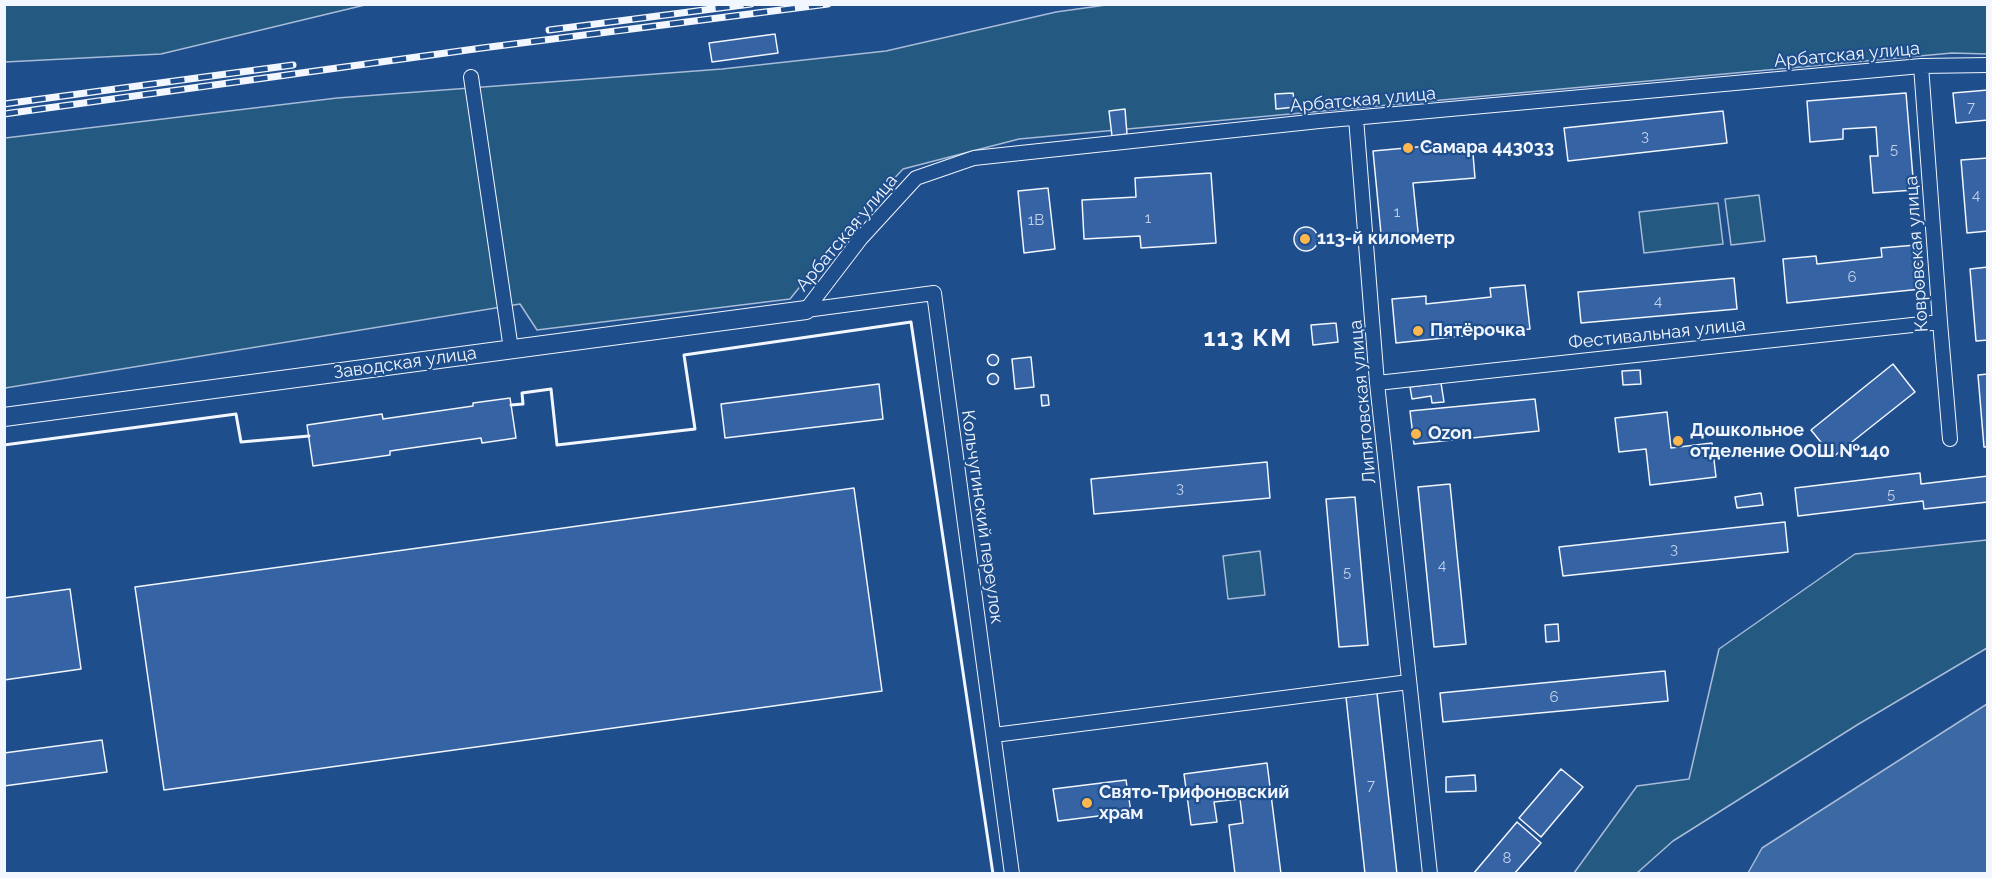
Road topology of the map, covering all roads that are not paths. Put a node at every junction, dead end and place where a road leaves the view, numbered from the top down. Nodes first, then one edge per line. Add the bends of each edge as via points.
1 (1988, 64) edge
2 (1921, 66) junction
3 (471, 77) dead end
4 (1356, 118) junction
5 (806, 310) junction
6 (1940, 322) junction
7 (511, 349) junction
8 (1377, 383) junction
9 (4, 417) edge
10 (1950, 439) dead end
11 (1409, 682) junction
12 (994, 735) junction
13 (1012, 873) edge
14 (1430, 873) edge

1 - 2 street, Арбатская улица
2 - 4 street, Арбатская улица
2 - 6 street, Ковровская улица
3 - 7 street
4 - 5 street, Арбатская улица via 974,158 916,178 861,238
4 - 8 street, Липяговская улица
5 - 7 street, Заводская улица
5 - 12 street, Кольчугинский переулок via 934,293
6 - 8 street, Фестивальная улица
6 - 10 street, Ковровская улица
7 - 9 street, Заводская улица
8 - 11 street, Липяговская улица
11 - 12 street
11 - 14 street, Липяговская улица
12 - 13 street, Кольчугинский переулок

